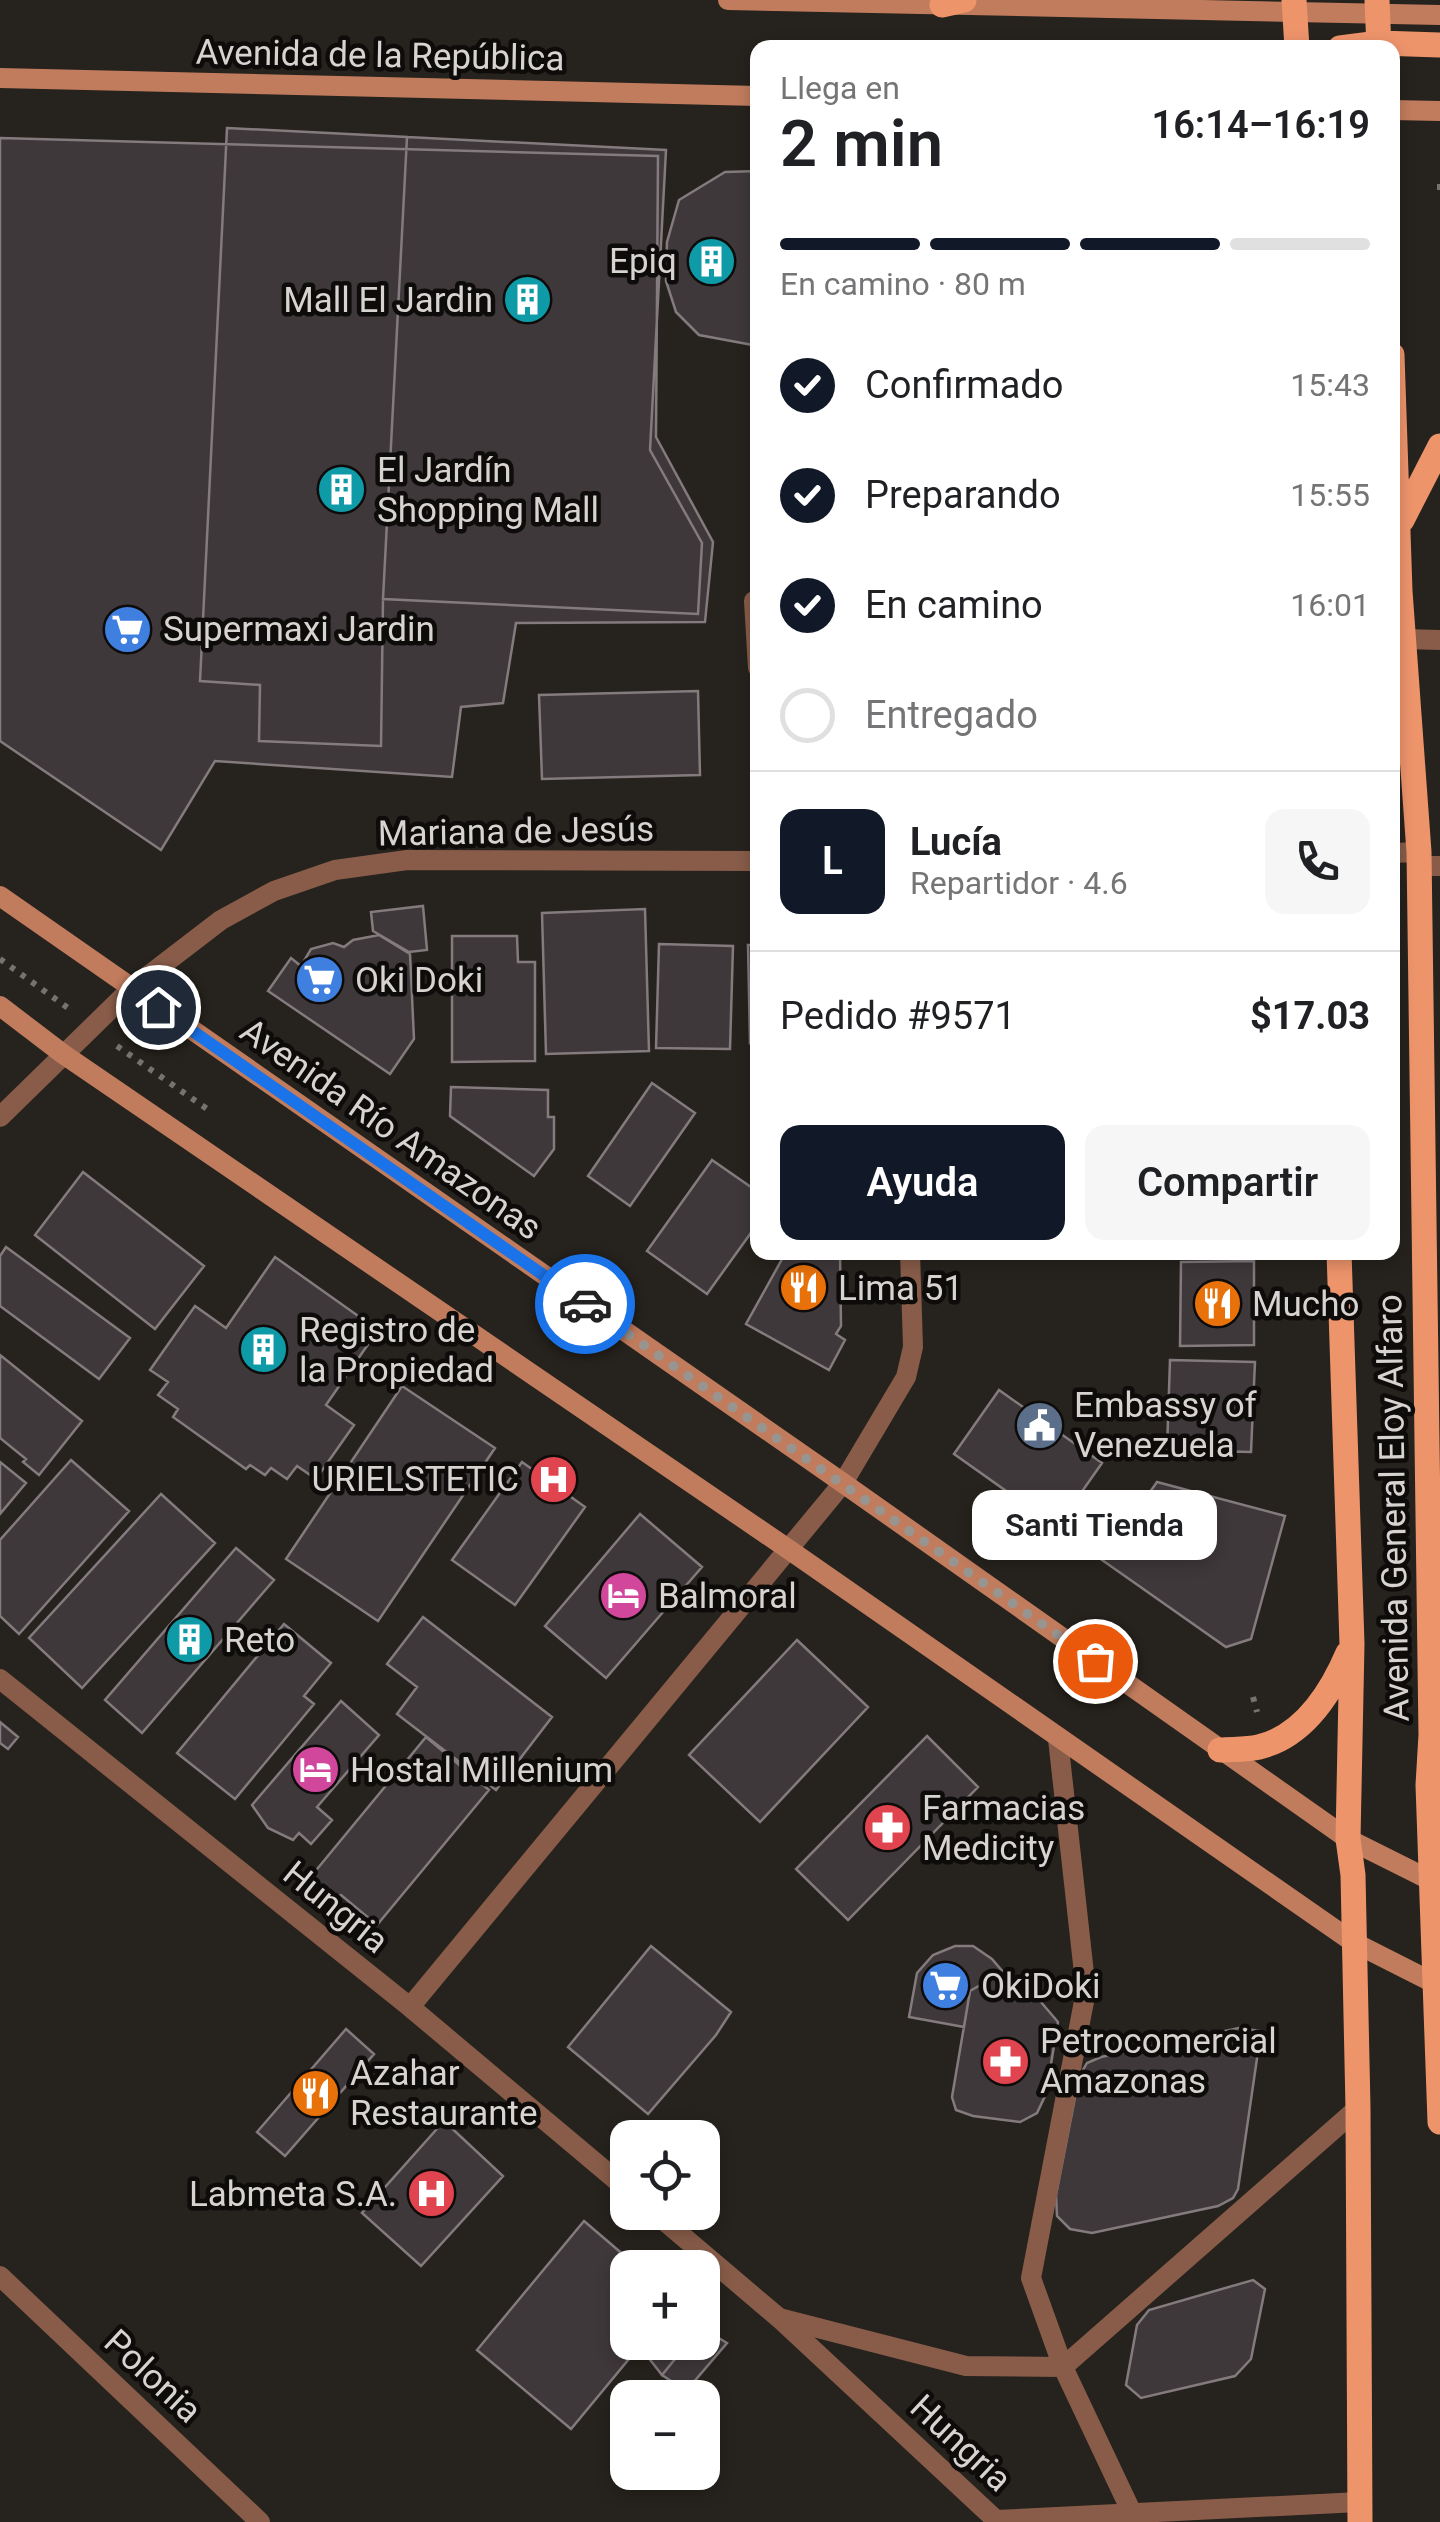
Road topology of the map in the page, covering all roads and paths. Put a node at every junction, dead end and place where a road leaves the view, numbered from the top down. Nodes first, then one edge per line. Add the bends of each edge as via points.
1 (728, 0) edge
2 (953, 2) edge
3 (1295, 6) edge
4 (1378, 7) edge
5 (1440, 15) edge
6 (1297, 40) edge
7 (1379, 40) edge
8 (1400, 46) edge
9 (1440, 46) edge
10 (0, 78) edge
11 (750, 96) edge
12 (1400, 110) edge
13 (1440, 111) edge
14 (1440, 446) edge
15 (1400, 524) joint
16 (1403, 639) junction
17 (1440, 640) edge
18 (1400, 855) edge
19 (750, 861) edge
20 (1426, 861) edge
21 (0, 896) edge
22 (131, 989) junction
23 (0, 1006) edge
24 (63, 1054) junction
25 (0, 1117) edge
26 (1432, 1221) edge
27 (910, 1260) edge
28 (1340, 1260) edge
29 (844, 1484) junction
30 (790, 1551) junction
31 (1352, 1644) junction
32 (0, 1679) edge
33 (1253, 1697) dead end
34 (1258, 1713) dead end
35 (1058, 1739) junction
36 (1436, 1747) edge
37 (1220, 1750) junction
38 (1348, 1840) junction
39 (1435, 1882) edge
40 (1353, 1942) junction
41 (1437, 1985) edge
42 (410, 2007) junction
43 (1358, 2108) junction
44 (1440, 2122) edge
45 (610, 2175) edge
46 (675, 2230) edge
47 (0, 2276) edge
48 (779, 2318) junction
49 (1063, 2367) junction
50 (1359, 2512) edge
51 (1132, 2513) junction
52 (995, 2521) edge
53 (260, 2522) edge

1 - 2 main road
2 - 3 main road
3 - 4 main road
3 - 6 main road
4 - 5 main road
4 - 7 main road
8 - 9 main road
10 - 11 main road, Avenida de la República
12 - 13 main road
14 - 15 main road
15 - 16 main road, Avenida General Eloy Alfaro
16 - 17 street
16 - 20 main road, Avenida General Eloy Alfaro
18 - 20 street
19 - 22 street, Mariana de Jesús via 407,860 335,870 274,891 221,920
20 - 26 main road, Avenida General Eloy Alfaro
21 - 22 main road, Avenida Río Amazonas
22 - 24 street, Mariana de Jesús
22 - 29 main road, Avenida Río Amazonas
23 - 24 main road
24 - 25 street, Mariana de Jesús
24 - 30 main road
26 - 36 main road, Avenida General Eloy Alfaro
27 - 29 street via 913,1347 906,1378
28 - 31 main road, Avenida General Eloy Alfaro
29 - 30 street
29 - 37 main road, Avenida Río Amazonas
30 - 35 main road
30 - 42 street
31 - 37 main road via 1326,1698 1285,1737
31 - 38 main road, Avenida General Eloy Alfaro
32 - 42 street, Hungria
33 - 34 path
35 - 40 main road
35 - 49 street via 1086,1991 1031,2278
36 - 39 main road, Avenida General Eloy Alfaro via 1428,1785
37 - 38 main road, Avenida Río Amazonas
38 - 39 main road, Avenida Río Amazonas
38 - 40 main road, Avenida General Eloy Alfaro
39 - 41 main road, Avenida General Eloy Alfaro
40 - 41 main road
40 - 43 main road, Avenida General Eloy Alfaro
41 - 44 main road, Avenida General Eloy Alfaro
42 - 45 street, Hungria
43 - 49 street
43 - 50 main road, Avenida General Eloy Alfaro
46 - 48 street, Hungria
47 - 53 street, Polonia
48 - 49 street via 966,2366
48 - 52 street, Hungria
49 - 51 street
50 - 51 street, Hungria
51 - 52 street, Hungria

